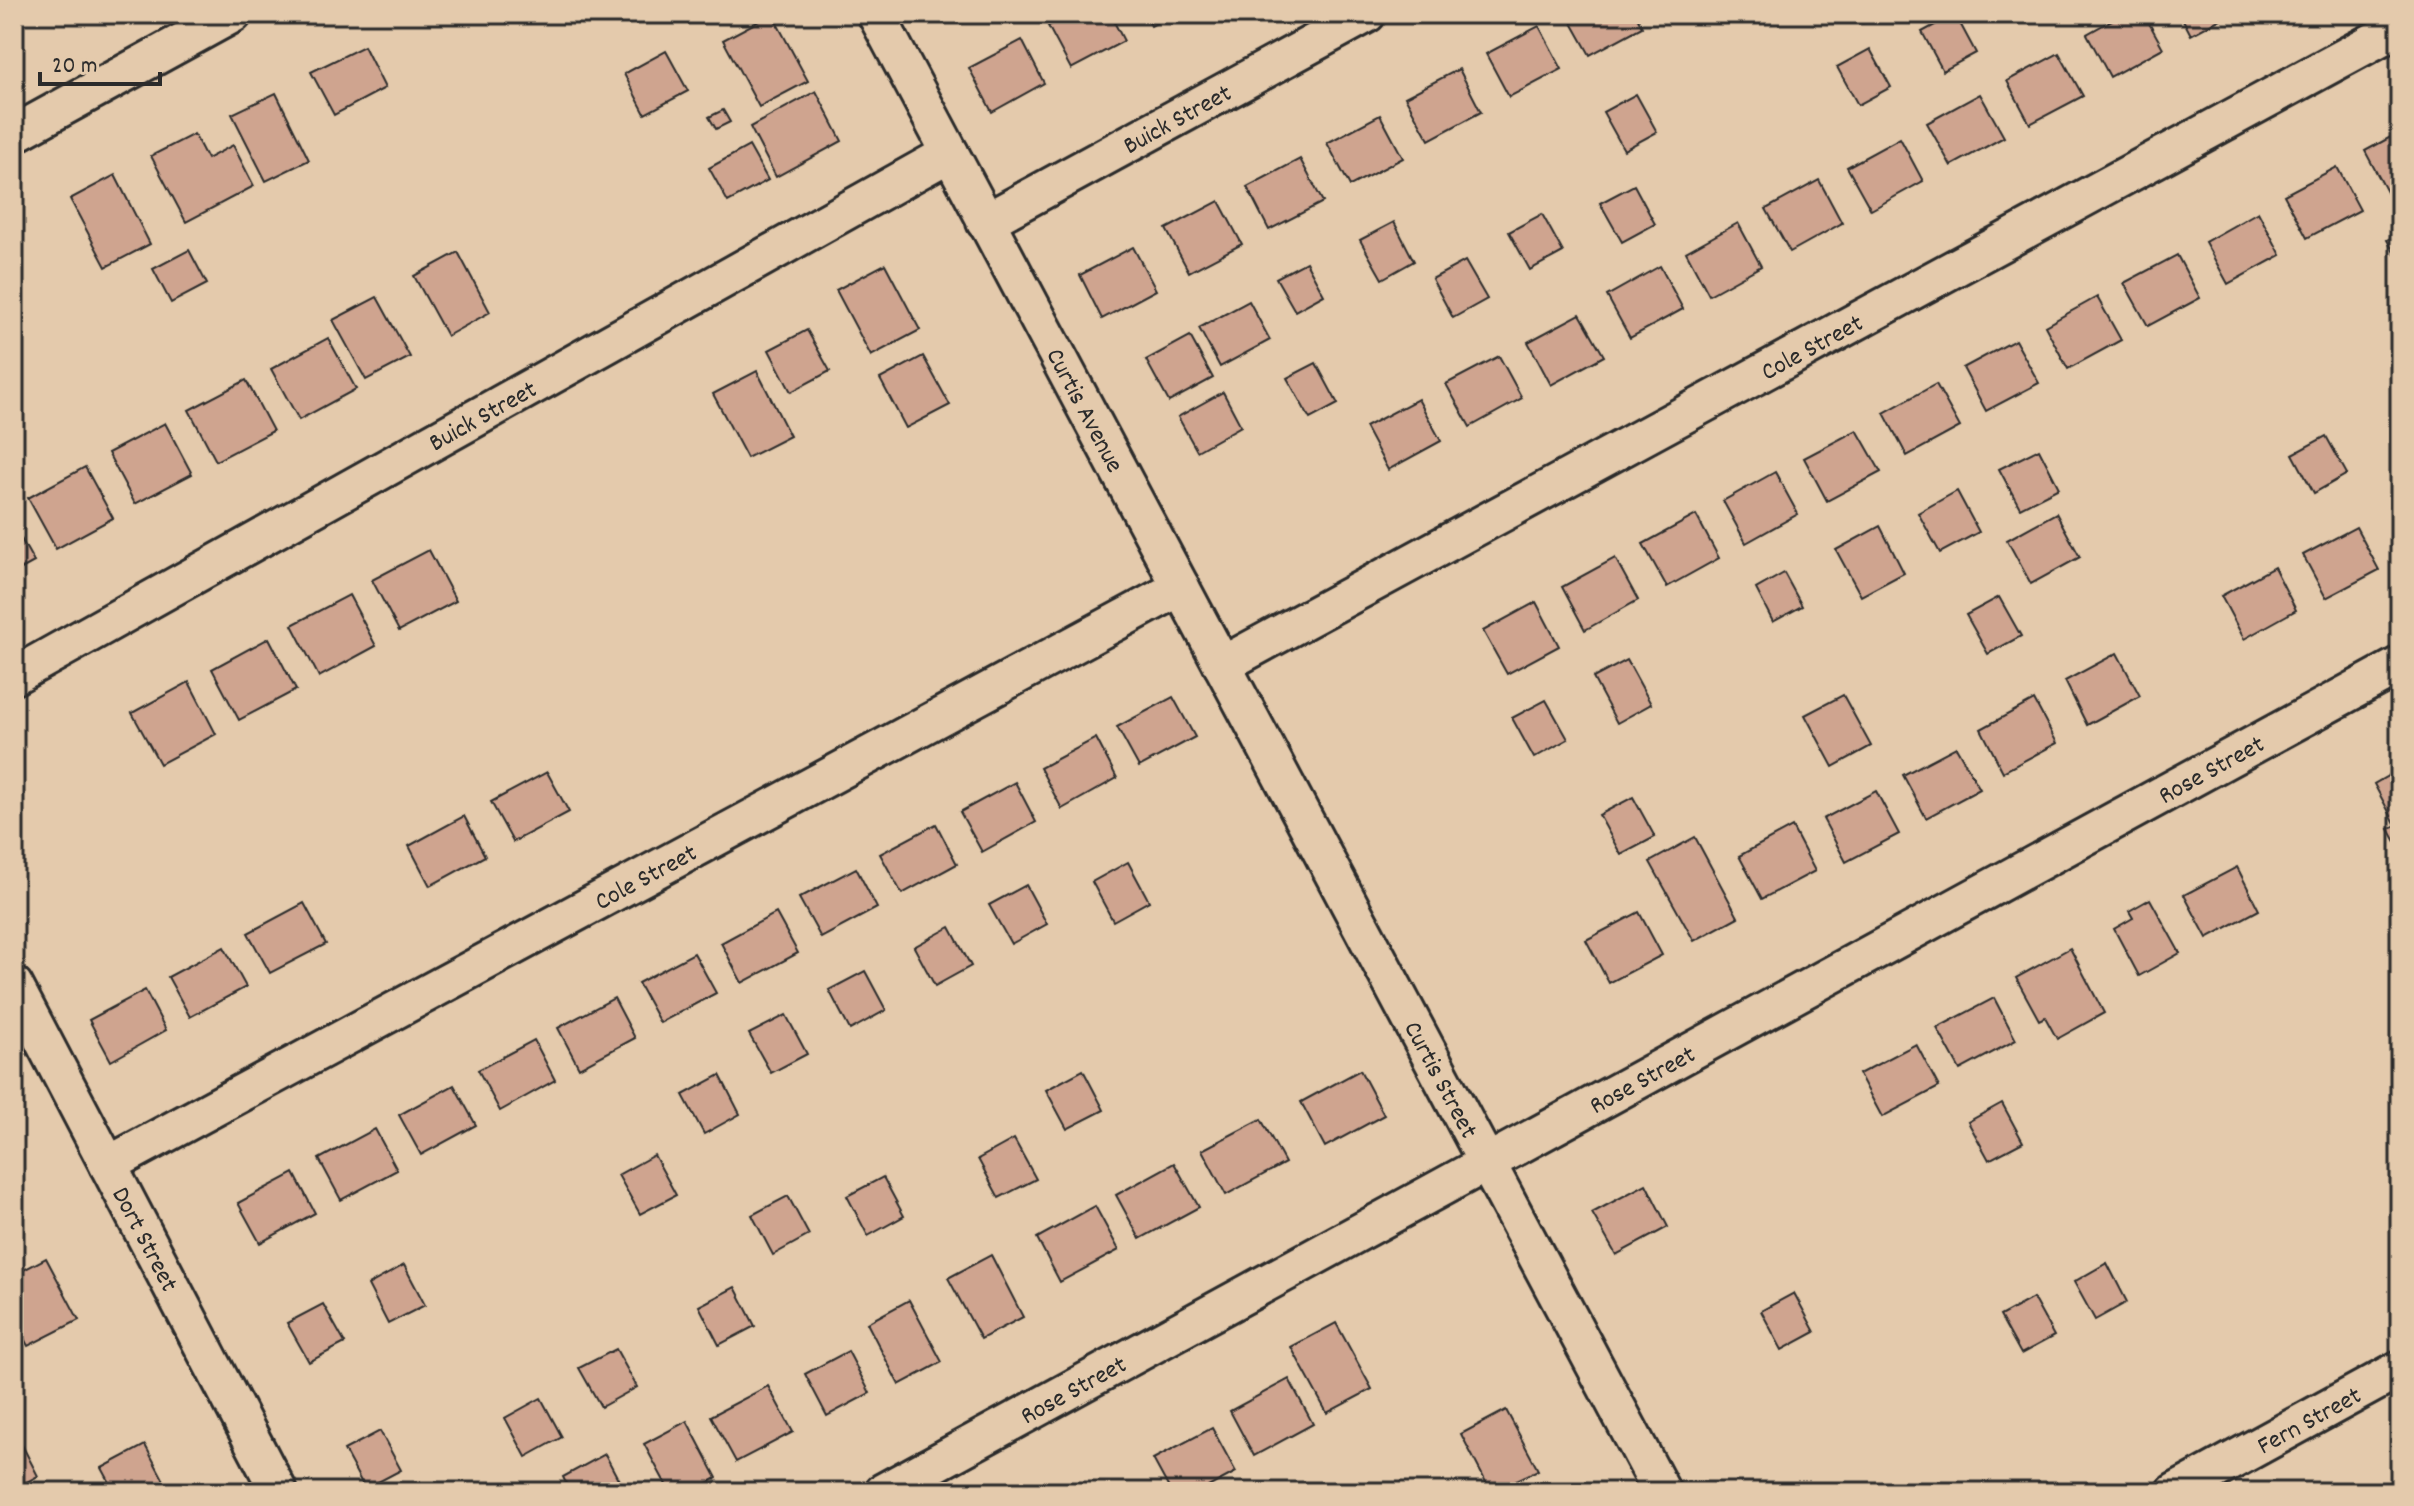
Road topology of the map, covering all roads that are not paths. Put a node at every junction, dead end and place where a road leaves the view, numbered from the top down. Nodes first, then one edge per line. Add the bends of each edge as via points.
1 (233, 14) edge
2 (876, 14) edge
3 (1367, 14) edge
4 (2400, 27) edge
5 (14, 134) edge
6 (950, 153) junction
7 (985, 222) junction
8 (1181, 587) junction
9 (1222, 665) junction
10 (2400, 665) edge
11 (14, 676) edge
12 (14, 985) edge
13 (1487, 1162) junction
14 (108, 1165) junction
15 (2400, 1369) edge
16 (279, 1492) edge
17 (883, 1492) edge
18 (1662, 1492) edge
19 (2175, 1492) edge

1 - 5 street
2 - 6 street
3 - 7 street, Buick Street
4 - 9 street, Cole Street
6 - 7 street, Curtis Avenue
6 - 11 street, Buick Street
7 - 8 street, Curtis Avenue
8 - 9 street, Curtis Avenue
8 - 14 street, Cole Street
9 - 13 street, Curtis Street
10 - 13 street, Rose Street
12 - 14 street, Dort Street
13 - 17 street, Rose Street
13 - 18 street, Curtis Street
14 - 16 street, Dort Street
15 - 19 street, Fern Street

